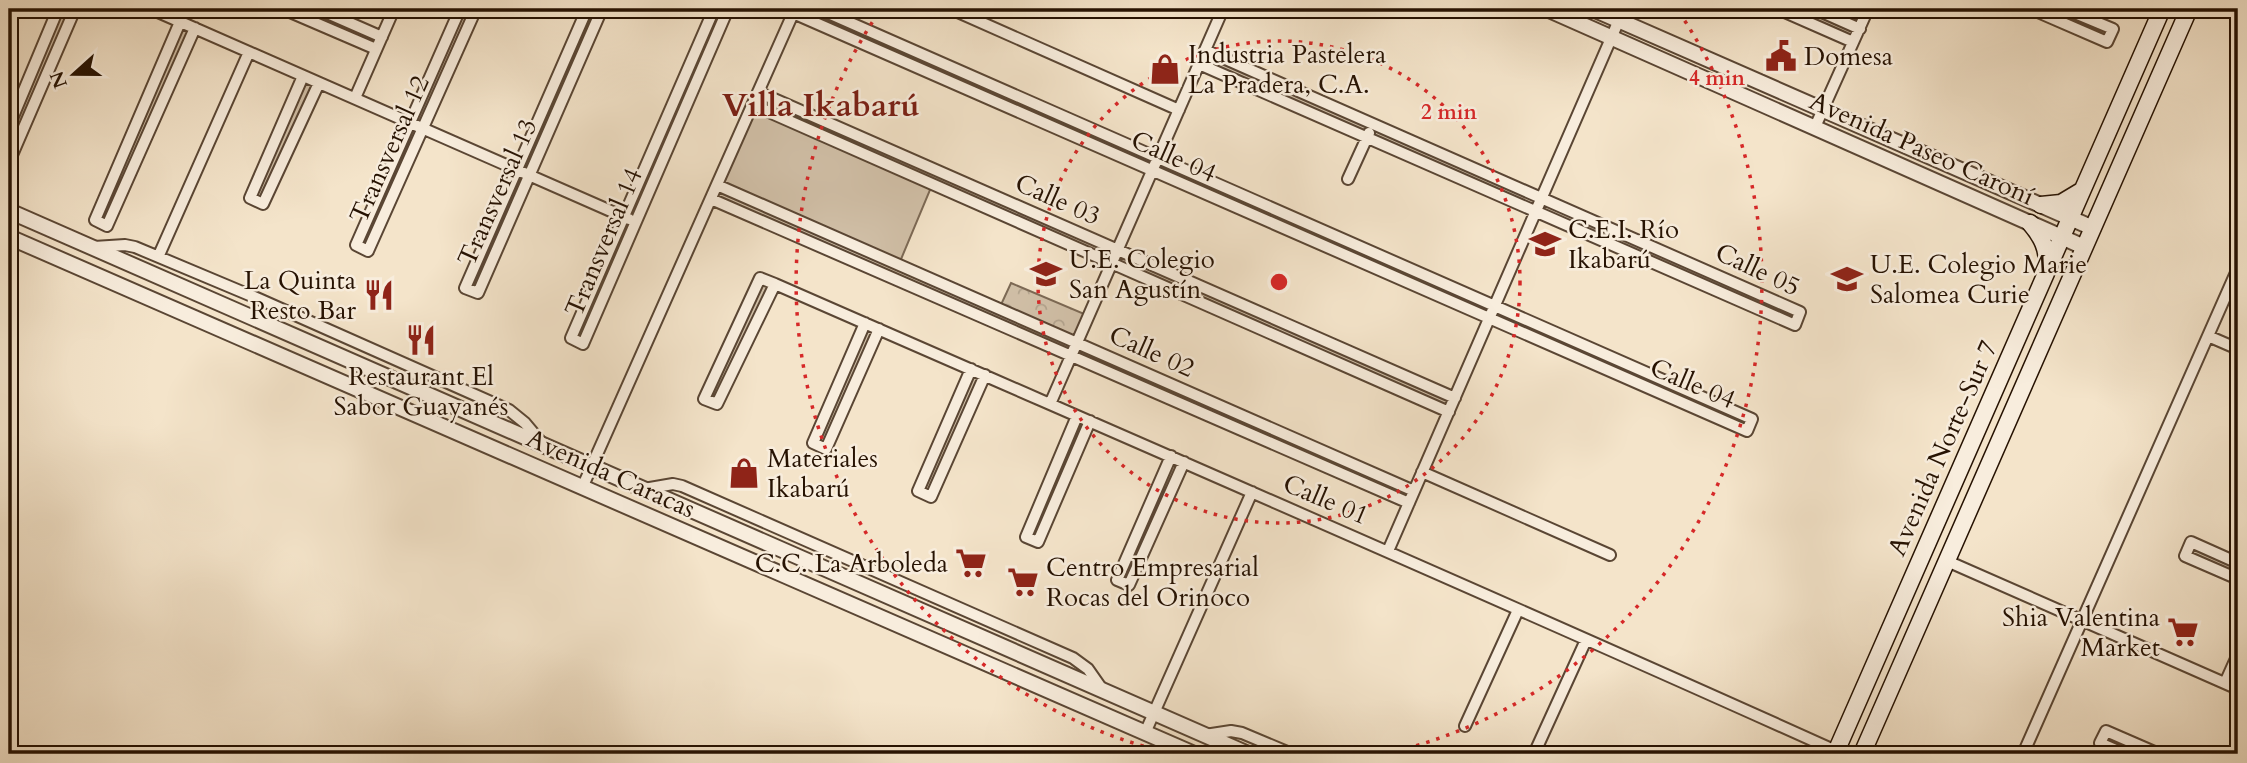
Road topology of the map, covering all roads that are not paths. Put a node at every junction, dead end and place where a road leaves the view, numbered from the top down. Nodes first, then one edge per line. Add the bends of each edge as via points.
1 (58, 9) edge
2 (75, 9) edge
3 (151, 9) edge
4 (283, 9) edge
5 (318, 9) edge
6 (394, 9) edge
7 (460, 9) edge
8 (476, 9) edge
9 (587, 9) edge
10 (602, 9) edge
11 (714, 9) edge
12 (728, 9) edge
13 (819, 9) edge
14 (951, 9) edge
15 (1223, 9) edge
16 (1546, 9) edge
17 (1593, 9) edge
18 (1777, 9) edge
19 (1815, 9) edge
20 (1868, 9) edge
21 (2031, 9) edge
22 (2065, 9) edge
23 (2162, 9) edge
24 (2189, 9) edge
25 (794, 11) edge
26 (1619, 20) junction
27 (180, 22) junction
28 (579, 26) junction
29 (195, 28) junction
30 (1860, 29) junction
31 (592, 32) junction
32 (382, 37) junction
33 (1612, 37) junction
34 (1853, 42) junction
35 (376, 49) junction
36 (1205, 50) junction
37 (250, 52) junction
38 (1199, 65) junction
39 (688, 69) junction
40 (700, 75) junction
41 (303, 76) junction
42 (979, 79) junction
43 (319, 83) junction
44 (758, 92) junction
45 (973, 93) junction
46 (549, 95) junction
47 (355, 98) junction
48 (562, 102) junction
49 (753, 104) junction
50 (1179, 110) junction
51 (1823, 111) junction
52 (410, 122) junction
53 (1373, 124) junction
54 (9, 125) edge
55 (1815, 127) junction
56 (423, 128) junction
57 (662, 129) junction
58 (674, 135) junction
59 (1367, 138) junction
60 (1158, 157) junction
61 (9, 162) edge
62 (517, 169) junction
63 (937, 171) junction
64 (1152, 171) junction
65 (530, 175) junction
66 (1348, 179) dead end
67 (932, 184) junction
68 (718, 185) junction
69 (2083, 189) junction
70 (1542, 198) junction
71 (711, 199) junction
72 (2041, 205) junction
73 (9, 211) edge
74 (1536, 211) junction
75 (781, 213) junction
76 (624, 217) junction
77 (2070, 218) junction
78 (636, 222) junction
79 (2030, 223) junction
80 (776, 227) junction
81 (2093, 228) junction
82 (1327, 231) junction
83 (9, 237) edge
84 (2062, 237) junction
85 (1321, 246) junction
86 (92, 247) junction
87 (2084, 247) junction
88 (1117, 251) junction
89 (159, 256) junction
90 (1111, 264) junction
91 (899, 265) junction
92 (2238, 268) edge
93 (1420, 272) junction
94 (2047, 273) junction
95 (893, 278) junction
96 (775, 284) junction
97 (1414, 287) junction
98 (1495, 305) junction
99 (1489, 320) junction
100 (865, 323) junction
101 (1286, 325) junction
102 (880, 329) junction
103 (2208, 336) junction
104 (1281, 339) junction
105 (1077, 343) junction
106 (2238, 349) edge
107 (1071, 356) junction
108 (1132, 367) junction
109 (971, 369) junction
110 (985, 375) junction
111 (1126, 380) junction
112 (1415, 381) junction
113 (1409, 395) junction
114 (1455, 398) junction
115 (1050, 404) junction
116 (1448, 412) junction
117 (1076, 416) junction
118 (1246, 417) junction
119 (1090, 421) junction
120 (1241, 430) junction
121 (543, 444) junction
122 (1171, 456) junction
123 (1184, 462) junction
124 (592, 466) junction
125 (1422, 472) junction
126 (1384, 478) junction
127 (582, 488) junction
128 (1379, 490) junction
129 (1415, 491) junction
130 (1252, 492) junction
131 (1409, 503) junction
132 (1388, 551) junction
133 (1610, 555) dead end
134 (1947, 561) junction
135 (2238, 564) edge
136 (2238, 579) edge
137 (1518, 610) junction
138 (2081, 620) junction
139 (1586, 640) junction
140 (2238, 654) edge
141 (2225, 683) junction
142 (2238, 689) edge
143 (1154, 713) junction
144 (1465, 726) dead end
145 (1145, 733) junction
146 (1204, 735) junction
147 (1835, 753) edge
148 (1194, 754) edge
149 (1248, 754) edge
150 (1292, 754) edge
151 (1534, 754) edge
152 (1862, 754) edge
153 (2023, 754) edge
154 (2125, 754) edge
155 (2159, 754) edge

1 - 54 street
2 - 61 street
3 - 27 street
4 - 35 street
5 - 32 street
6 - 32 street
7 - 52 street, Transversal 12
8 - 56 street, Transversal 12
9 - 28 street, Transversal 13
10 - 31 street, Transversal 13
11 - 39 street, Transversal 14
12 - 40 street, Transversal 14
13 - 42 street, Calle 04
14 - 50 street
15 - 36 street
16 - 33 street, Avenida Paseo Caroní
17 - 26 street, Avenida Paseo Caroní
18 - 34 street
19 - 30 street
20 - 30 street
21 - 22 street via 2107,42 2113,30
23 - 69 main road, Avenida Norte-Sur 7
24 - 81 main road, Avenida Norte-Sur 7
25 - 44 street
25 - 45 street, Calle 04
26 - 33 street
26 - 51 street, Avenida Paseo Caroní
27 - 29 street
27 - 29 street via 95,220 107,226
28 - 31 street
28 - 46 street, Transversal 13
29 - 37 street
30 - 34 street
31 - 48 street, Transversal 13
32 - 35 street
33 - 55 street, Avenida Paseo Caroní
33 - 70 street
34 - 51 street
35 - 47 street
36 - 38 street
36 - 53 street, Calle 05
37 - 41 street
37 - 89 street
38 - 50 street
38 - 59 street, Calle 05
39 - 40 street
39 - 57 street, Transversal 14
40 - 58 street, Transversal 14
41 - 43 street
41 - 43 street via 250,198 264,204
42 - 45 street
42 - 60 street, Calle 04
43 - 47 street
44 - 49 street
44 - 63 street, Calle 03
45 - 64 street, Calle 04
46 - 48 street
46 - 62 street, Transversal 13
47 - 52 street
48 - 65 street, Transversal 13
49 - 67 street, Calle 03
49 - 68 street
50 - 60 street
51 - 55 street
51 - 72 street, Avenida Paseo Caroní
52 - 56 street
52 - 56 street, Transversal 12 via 356,245 368,251
53 - 59 street
53 - 70 street, Calle 05
55 - 79 street, Avenida Paseo Caroní
56 - 62 street
57 - 58 street
57 - 76 street, Transversal 14
58 - 78 street, Transversal 14
59 - 66 street
59 - 74 street, Calle 05
60 - 64 street
60 - 82 street, Calle 04
62 - 65 street
62 - 65 street, Transversal 13 via 465,288 478,293
63 - 67 street
63 - 88 street, Calle 03
64 - 85 street, Calle 04
64 - 88 street
65 - 76 street
67 - 90 street, Calle 03
68 - 71 street
68 - 75 street, Calle 02
69 - 72 main road via 2066,201
69 - 77 main road, Avenida Norte-Sur 7
70 - 74 street
70 - 74 street, Calle 05 via 1800,312 1795,325
71 - 80 street, Calle 02
71 - 124 street
72 - 77 street, Avenida Paseo Caroní
73 - 86 street, Avenida Caracas
74 - 98 street
75 - 80 street
75 - 91 street, Calle 02
76 - 78 street
76 - 78 street, Transversal 14 via 571,338 583,344
77 - 81 street, Avenida Paseo Caroní
77 - 84 main road, Avenida Norte-Sur 7
79 - 84 street, Avenida Paseo Caroní
79 - 94 main road via 2044,242
80 - 95 street, Calle 02
81 - 87 main road, Avenida Norte-Sur 7
82 - 85 street
82 - 93 street, Calle 04
83 - 127 street, Avenida Caracas
84 - 87 street, Avenida Paseo Caroní
84 - 94 main road, Avenida Norte-Sur 7
85 - 97 street, Calle 04
86 - 89 street, Avenida Caracas via 125,245
86 - 121 street, Avenida Caracas
87 - 134 main road, Avenida Norte-Sur 7
88 - 90 street
88 - 101 street, Calle 03
89 - 121 street, Avenida Caracas via 509,410
90 - 104 street, Calle 03
90 - 105 street
91 - 95 street
91 - 105 street, Calle 02
92 - 103 street
93 - 97 street
93 - 98 street, Calle 04
94 - 147 main road, Avenida Norte-Sur 7
95 - 107 street, Calle 02
96 - 96 street, Calle 01 via 760,278 704,399 717,404
96 - 100 street, Calle 01
97 - 99 street, Calle 04
98 - 99 street
98 - 99 street, Calle 04 via 1752,419 1746,431
99 - 114 street
100 - 102 street, Calle 01
100 - 102 street via 813,443 826,449
101 - 104 street
101 - 112 street, Calle 03
102 - 109 street, Calle 01
103 - 106 street
103 - 138 street
104 - 113 street, Calle 03
105 - 107 street
105 - 108 street, Calle 02
107 - 111 street, Calle 02
107 - 115 street
108 - 111 street
108 - 118 street, Calle 02
109 - 110 street, Calle 01
109 - 110 street via 918,491 931,497
110 - 115 street, Calle 01
111 - 120 street, Calle 02
112 - 113 street
112 - 114 street, Calle 03
113 - 116 street, Calle 03
114 - 116 street
115 - 117 street, Calle 01
116 - 125 street
117 - 119 street, Calle 01
117 - 119 street via 1026,537 1038,542
118 - 120 street
118 - 126 street, Calle 02
119 - 122 street, Calle 01
120 - 128 street, Calle 02
121 - 124 street, Avenida Caracas
122 - 123 street, Calle 01
122 - 123 street via 1117,580 1129,585
123 - 130 street, Calle 01
124 - 127 street
124 - 143 street, Avenida Caracas
125 - 129 street
125 - 133 street
126 - 128 street
126 - 129 street, Calle 02
127 - 145 street, Avenida Caracas
128 - 131 street, Calle 02
129 - 131 street
130 - 132 street, Calle 01
130 - 143 street
131 - 132 street
132 - 137 street, Calle 01
134 - 138 street
134 - 152 main road, Avenida Norte-Sur 7
135 - 136 street via 2191,542 2185,556
137 - 139 street, Calle 01
137 - 144 street
138 - 141 street
138 - 153 street
139 - 147 street, Calle 01
139 - 151 street
140 - 141 street
141 - 142 street
143 - 145 street
143 - 146 street, Avenida Caracas
145 - 148 street, Avenida Caracas
146 - 149 street, Avenida Caracas
146 - 150 street, Avenida Caracas via 1242,733
154 - 155 street via 2100,743 2106,731

